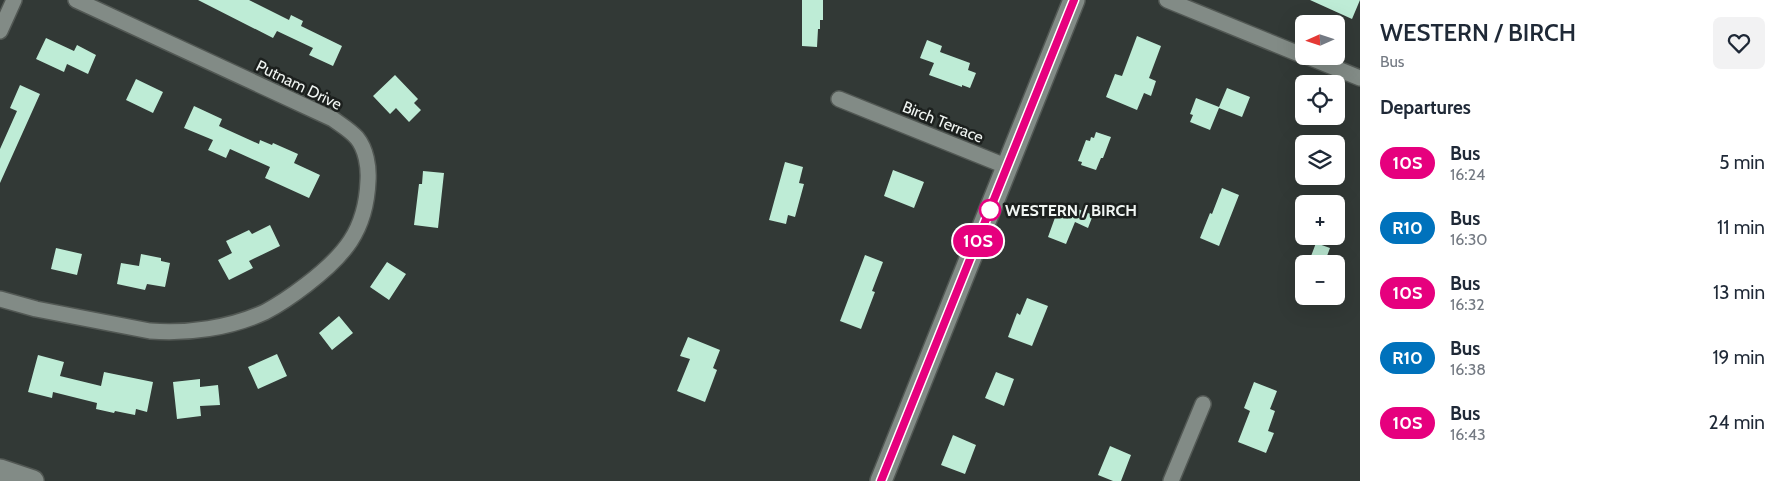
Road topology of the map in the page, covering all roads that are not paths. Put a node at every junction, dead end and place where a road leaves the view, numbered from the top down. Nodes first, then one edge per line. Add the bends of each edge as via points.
1 (14, 0) edge
2 (76, 0) edge
3 (1074, 0) edge
4 (1167, 0) edge
5 (0, 31) edge
6 (1295, 52) edge
7 (1328, 65) edge
8 (1360, 78) edge
9 (839, 99) dead end
10 (1008, 167) junction
11 (0, 299) edge
12 (1203, 404) dead end
13 (0, 470) edge
14 (34, 481) edge
15 (881, 481) edge
16 (1171, 481) edge

1 - 5 street
2 - 11 street, Putnam Drive via 338,122 358,139 364,151 369,177 365,204 354,237 340,257 285,301 234,323 187,331 150,332
3 - 10 main road
4 - 6 street
7 - 8 street
9 - 10 street, Birch Terrace
10 - 15 main road
12 - 16 street
13 - 14 main road

